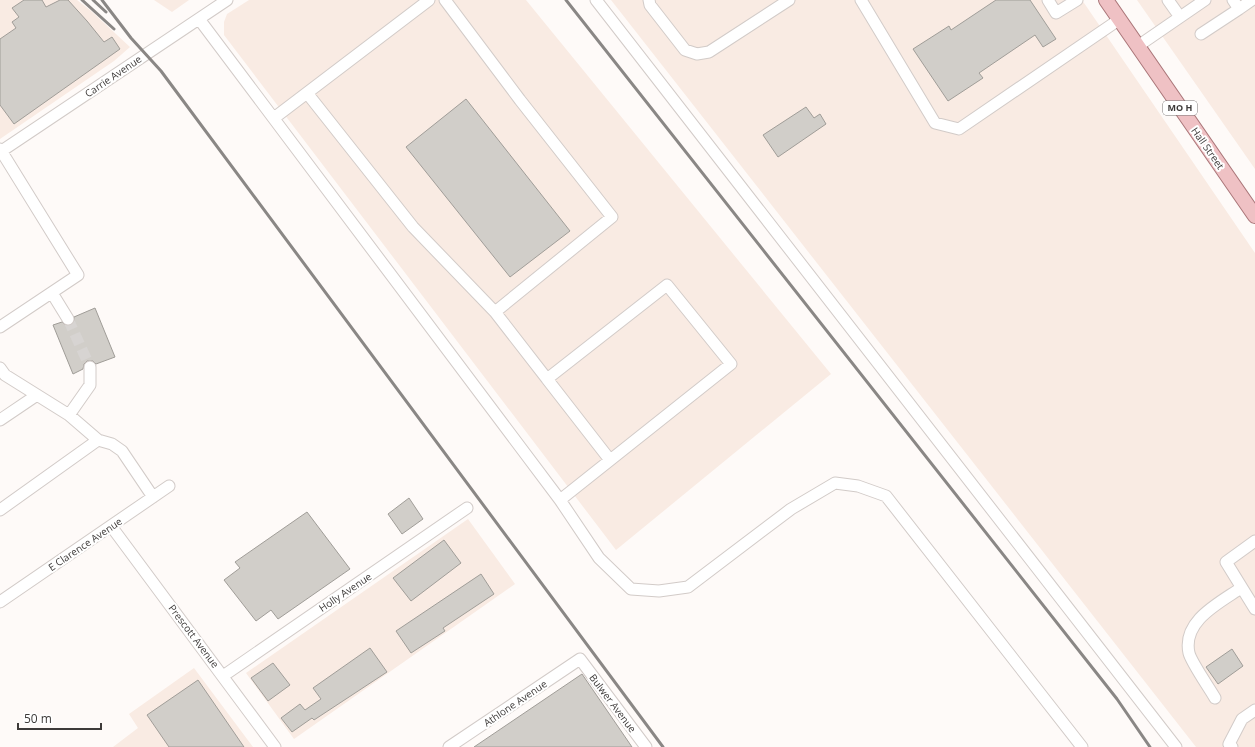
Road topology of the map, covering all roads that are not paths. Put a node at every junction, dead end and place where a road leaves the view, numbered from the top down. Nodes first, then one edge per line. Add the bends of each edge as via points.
1 (227, 0) edge
2 (428, 0) edge
3 (445, 0) edge
4 (596, 0) edge
5 (649, 0) edge
6 (789, 0) edge
7 (861, 0) edge
8 (1048, 0) edge
9 (1077, 0) edge
10 (1106, 0) edge
11 (1168, 0) edge
12 (1205, 0) edge
13 (1252, 0) edge
14 (1236, 5) edge
15 (1180, 17) junction
16 (198, 19) junction
17 (1120, 19) junction
18 (1201, 34) dead end
19 (1138, 46) junction
20 (307, 93) junction
21 (274, 118) junction
22 (1, 151) edge
23 (1255, 216) edge
24 (52, 293) junction
25 (495, 312) junction
26 (68, 319) tunnel mouth
27 (0, 327) edge
28 (90, 367) tunnel mouth
29 (2, 374) edge
30 (547, 379) junction
31 (37, 395) junction
32 (69, 415) junction
33 (0, 420) edge
34 (98, 440) junction
35 (610, 460) junction
36 (169, 486) dead end
37 (153, 497) junction
38 (560, 500) junction
39 (467, 508) dead end
40 (0, 510) edge
41 (111, 526) junction
42 (1255, 541) edge
43 (1241, 588) junction
44 (0, 602) edge
45 (1255, 609) edge
46 (580, 659) joint
47 (223, 676) junction
48 (1216, 698) dead end
49 (1255, 710) edge
50 (276, 747) edge
51 (449, 747) edge
52 (646, 747) edge
53 (1082, 747) edge
54 (1176, 747) edge
55 (1232, 747) edge

1 - 16 street, Carrie Avenue
2 - 20 street
3 - 25 street via 612,217
4 - 54 street
5 - 6 street via 685,50 697,54 709,52
7 - 17 street via 935,123 959,129
8 - 9 street via 1056,13
10 - 17 main road, Hall Street / MO H
11 - 15 street
12 - 15 street
13 - 14 street
14 - 18 street
15 - 19 street
16 - 21 street
16 - 22 street, Carrie Avenue
17 - 19 main road, Hall Street / MO H
19 - 23 main road, Hall Street / MO H
20 - 21 street
20 - 25 street via 414,227
21 - 38 street
22 - 24 street via 78,275
24 - 26 street
24 - 27 street
25 - 30 street
28 - 32 street via 90,385
29 - 31 street
30 - 35 street
30 - 35 street via 668,285 731,364
31 - 32 street
31 - 33 street
32 - 34 street
34 - 37 street via 112,444 122,451
34 - 40 street
35 - 38 street
36 - 37 street, E Clarence Avenue
37 - 41 street, E Clarence Avenue
38 - 53 street via 600,558 631,589 659,591 688,587 791,508 835,483 858,486 886,496
39 - 47 street, Holly Avenue
41 - 44 street, E Clarence Avenue
41 - 47 street, Prescott Avenue
42 - 43 street via 1226,562
43 - 45 street
43 - 48 street via 1203,615 1193,627 1188,641 1189,654
46 - 51 street, Athlone Avenue
46 - 52 street, Bulwer Avenue
47 - 50 street, Prescott Avenue
49 - 55 street via 1242,719 1229,744

